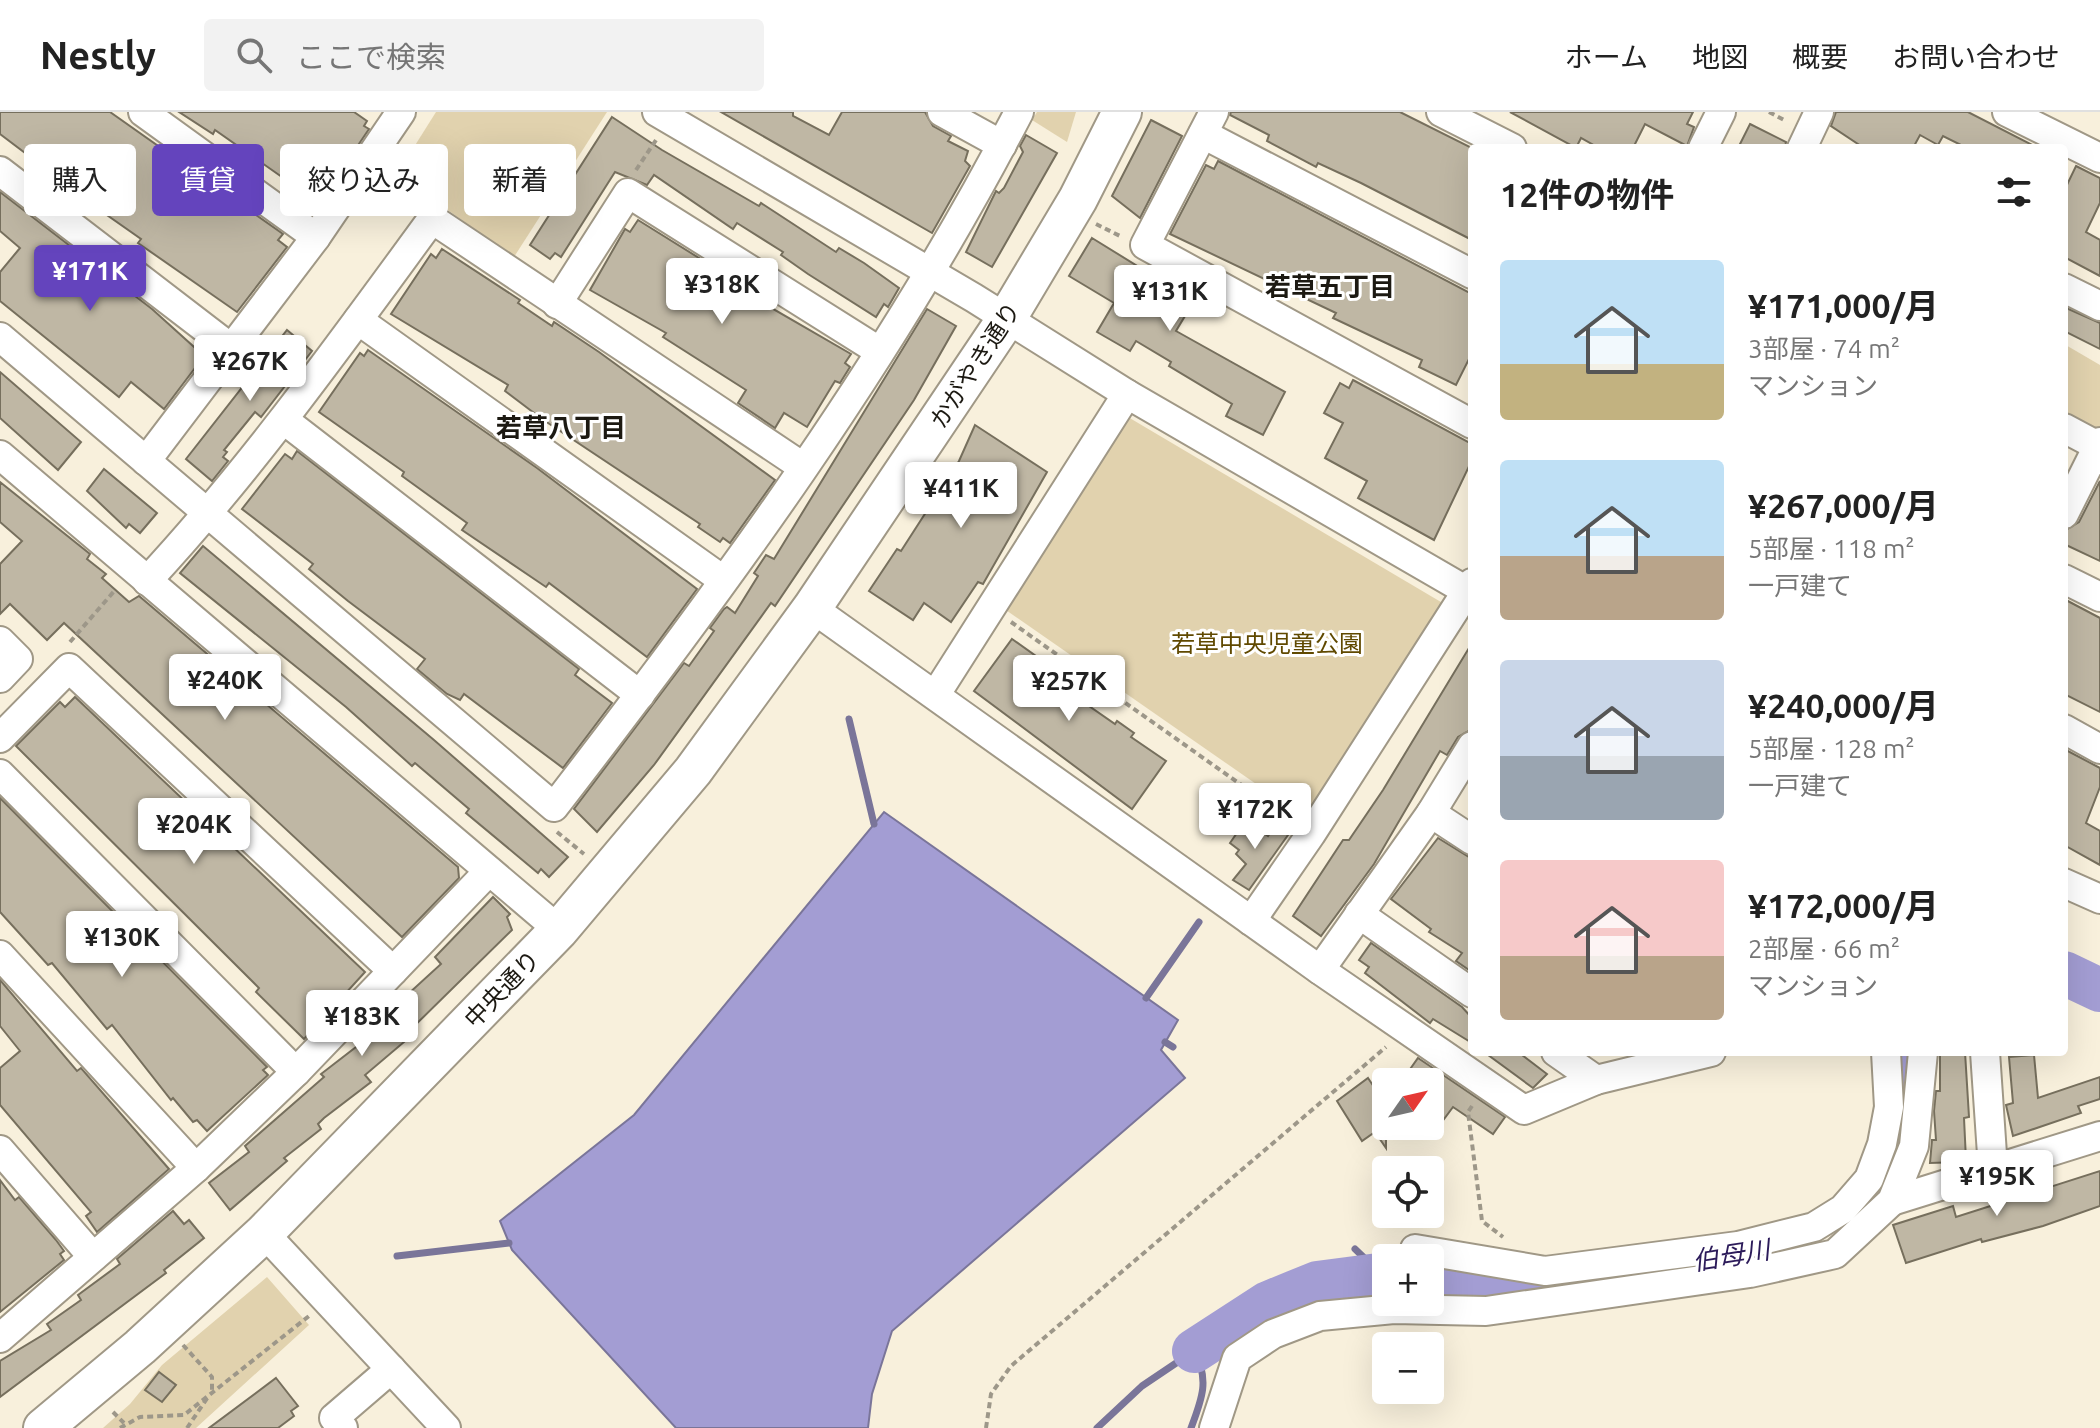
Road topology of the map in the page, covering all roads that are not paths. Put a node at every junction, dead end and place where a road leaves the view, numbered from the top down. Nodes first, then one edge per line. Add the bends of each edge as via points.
1 (143, 112) edge
2 (942, 112) edge
3 (1019, 112) edge
4 (1122, 112) edge
5 (1441, 112) edge
6 (1721, 112) edge
7 (1819, 112) edge
8 (2007, 112) edge
9 (394, 114) edge
10 (659, 123) edge
11 (1208, 123) edge
12 (1504, 144) edge
13 (1705, 144) edge
14 (1804, 144) edge
15 (1002, 145) junction
16 (2100, 158) edge
17 (0, 171) edge
18 (316, 237) junction
19 (931, 272) junction
20 (1468, 272) edge
21 (2068, 290) edge
22 (557, 304) junction
23 (2100, 306) edge
24 (1007, 318) junction
25 (358, 320) junction
26 (0, 337) edge
27 (232, 349) junction
28 (879, 351) junction
29 (1127, 394) junction
30 (284, 420) junction
31 (1468, 422) edge
32 (2068, 430) edge
33 (2099, 445) edge
34 (0, 455) edge
35 (146, 461) junction
36 (803, 467) junction
37 (2068, 506) edge
38 (209, 515) junction
39 (723, 580) junction
40 (147, 581) junction
41 (2068, 581) edge
42 (1468, 586) edge
43 (1468, 590) edge
44 (2100, 597) edge
45 (812, 608) junction
46 (0, 641) edge
47 (0, 678) edge
48 (936, 694) junction
49 (640, 695) junction
50 (2068, 731) edge
51 (0, 738) edge
52 (2100, 749) edge
53 (1468, 753) edge
54 (0, 774) edge
55 (1431, 813) junction
56 (1468, 837) edge
57 (489, 871) junction
58 (2068, 885) edge
59 (2100, 899) edge
60 (1359, 914) junction
61 (1251, 921) junction
62 (559, 930) junction
63 (0, 955) edge
64 (1320, 970) junction
65 (393, 971) junction
66 (1468, 990) edge
67 (1562, 1056) edge
68 (1695, 1056) edge
69 (1886, 1056) edge
70 (1923, 1056) edge
71 (1985, 1056) edge
72 (296, 1072) junction
73 (1596, 1080) junction
74 (2100, 1136) edge
75 (0, 1150) edge
76 (196, 1168) junction
77 (1993, 1169) junction
78 (1892, 1201) junction
79 (264, 1233) junction
80 (1444, 1254) edge
81 (93, 1257) junction
82 (0, 1338) edge
83 (391, 1369) junction
84 (333, 1425) edge
85 (43, 1428) edge
86 (446, 1428) edge
87 (1214, 1428) edge

1 - 18 street
2 - 15 street
3 - 15 street
4 - 24 street, かがやき通り
5 - 12 street
6 - 13 street
7 - 14 street
8 - 16 street
9 - 18 street
10 - 19 street
11 - 20 street
11 - 31 street via 1145,245
15 - 19 street
17 - 27 street
18 - 27 street
19 - 24 street
19 - 28 street
21 - 23 street
22 - 25 street via 432,219
22 - 28 street via 628,193
22 - 36 street
24 - 29 street
24 - 45 street, かがやき通り
25 - 30 street
25 - 39 street
26 - 35 street
27 - 35 street
28 - 36 street
29 - 42 street
29 - 48 street
30 - 38 street
30 - 49 street
32 - 33 street
33 - 37 street
34 - 40 street
35 - 38 street
36 - 39 street
38 - 40 street
38 - 49 street via 554,807
39 - 49 street
40 - 57 street
41 - 44 street
43 - 61 street
45 - 48 street
45 - 62 street, 中央通り via 693,771
46 - 47 street via 18,659
48 - 61 street
50 - 52 street
51 - 65 street via 69,668
53 - 55 street
54 - 72 street
55 - 56 street
55 - 60 street
57 - 62 street
57 - 65 street
58 - 59 street
60 - 64 street
60 - 66 street
61 - 64 street
62 - 79 street, 中央通り
63 - 76 street
64 - 73 street via 1524,1110
65 - 72 street
67 - 73 street
68 - 73 street
69 - 80 street via 1889,1107 1869,1179 1843,1209 1814,1227 1738,1246 1545,1271
70 - 78 street via 1914,1146
71 - 77 street
72 - 76 street
74 - 77 street
75 - 81 street
76 - 81 street
77 - 78 street
78 - 87 street via 1835,1254 1750,1273 1486,1311 1394,1309 1320,1316 1273,1334 1237,1358
79 - 83 street
79 - 85 street, 中央通り
81 - 82 street
83 - 84 street
83 - 86 street

